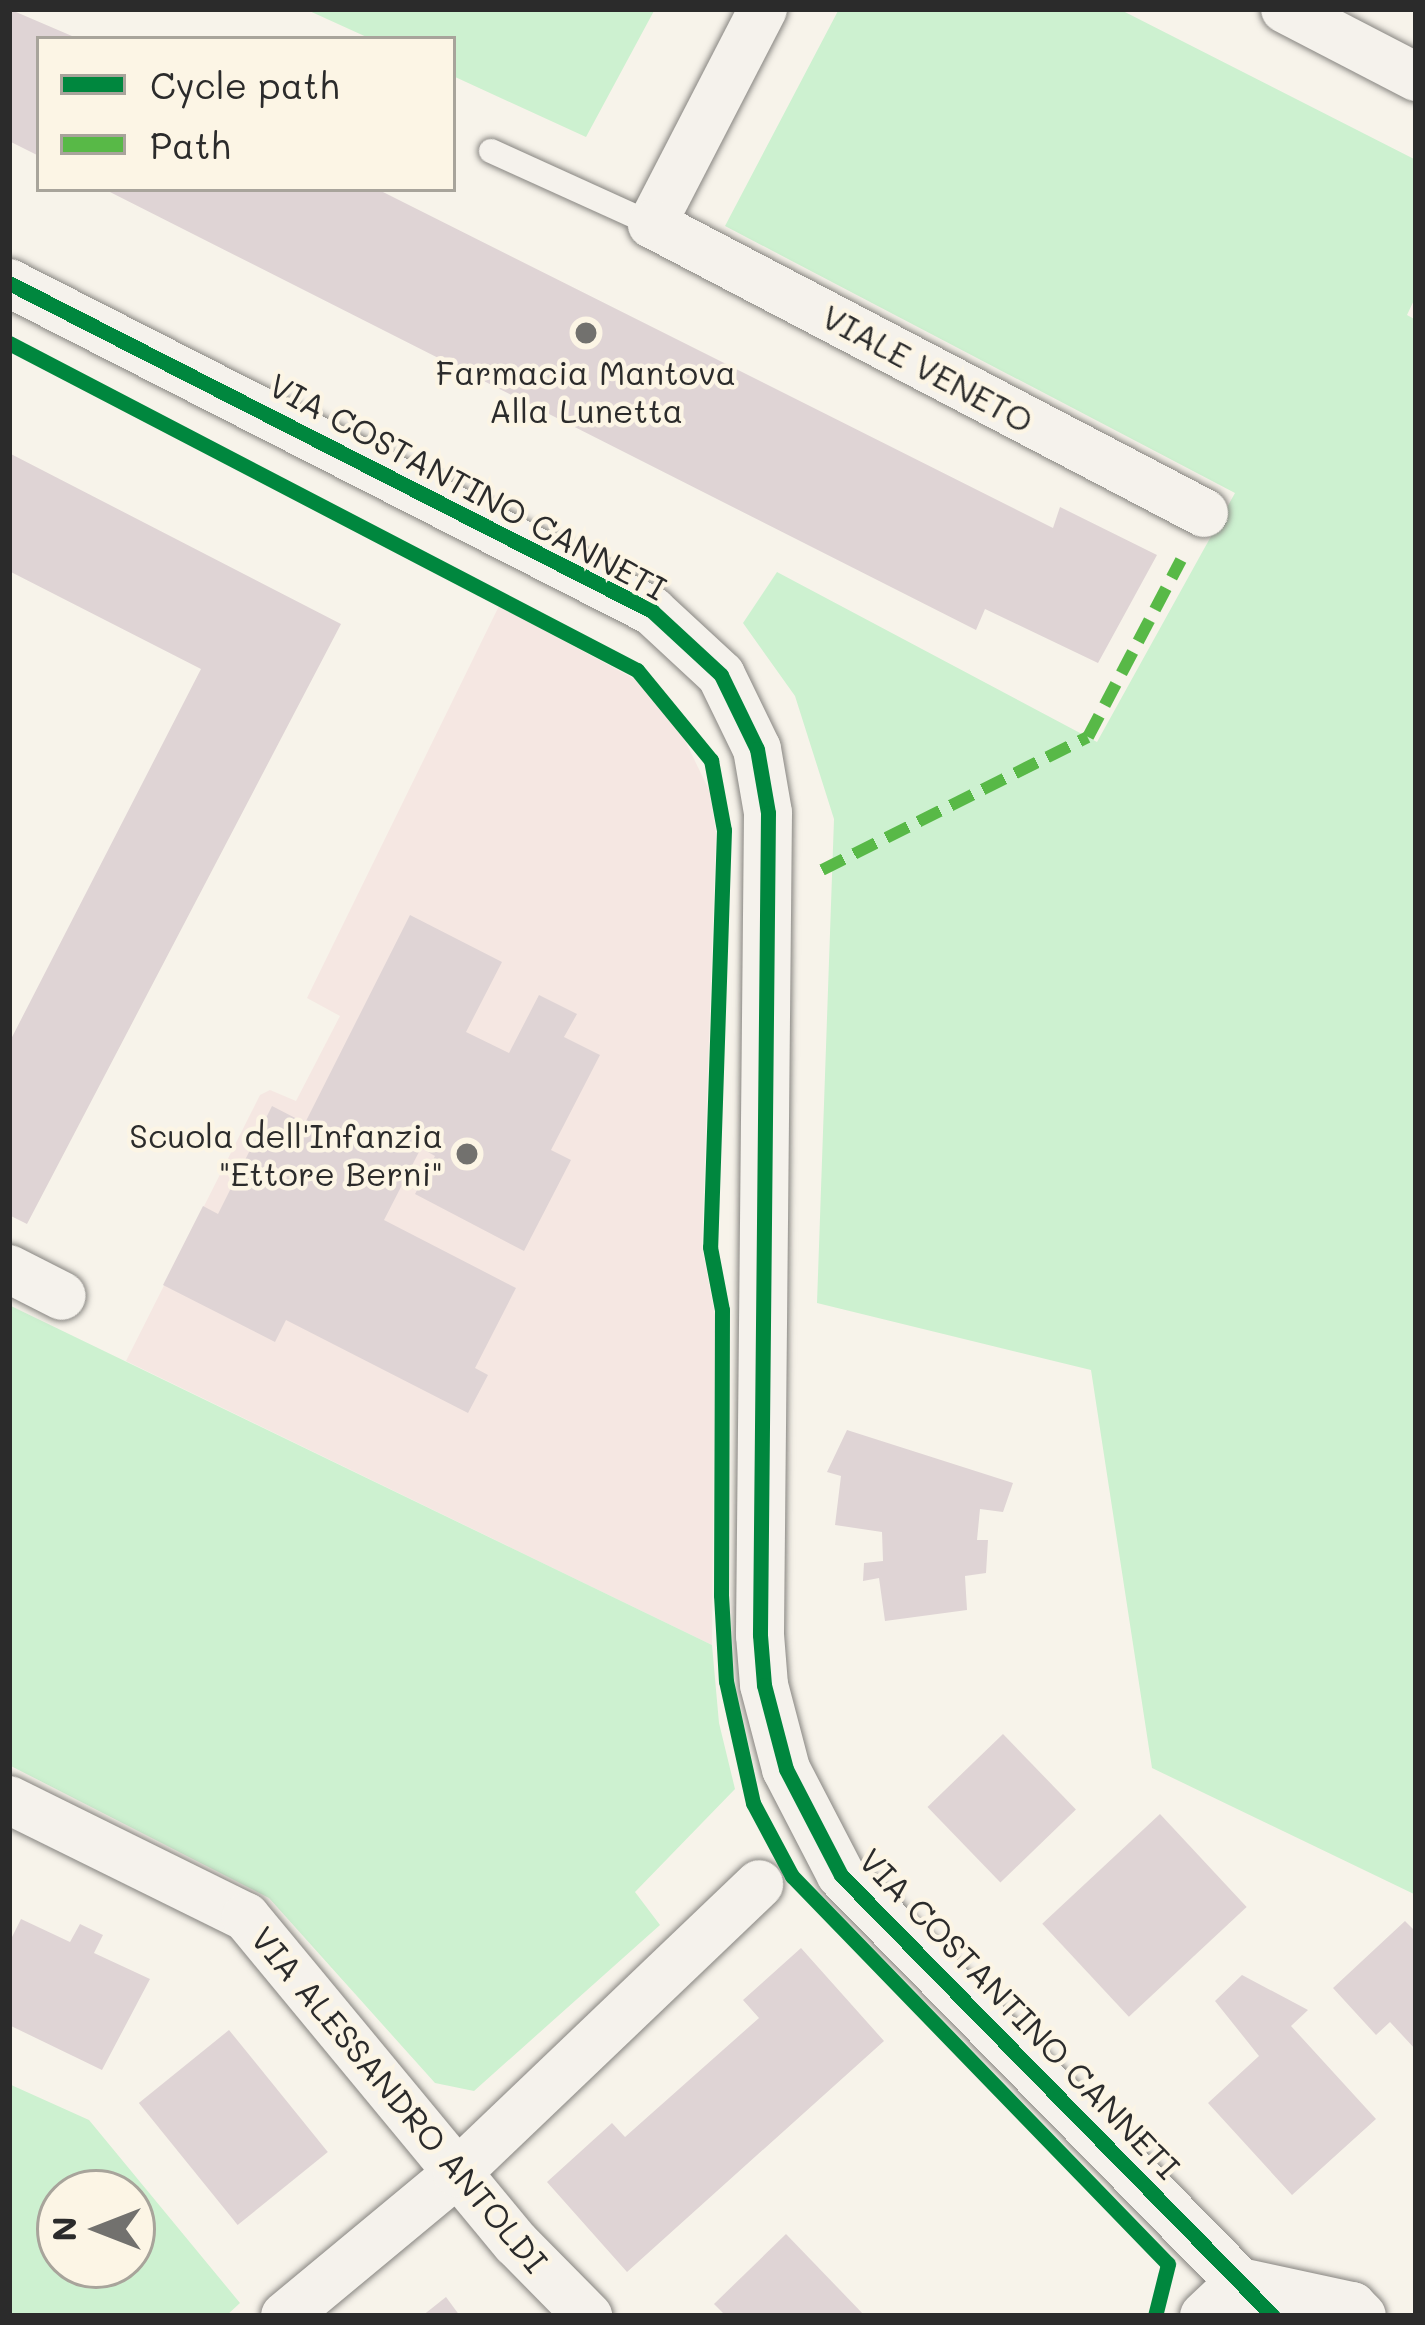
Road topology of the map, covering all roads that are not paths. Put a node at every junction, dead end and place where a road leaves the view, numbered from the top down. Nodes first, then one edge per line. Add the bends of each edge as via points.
1 (763, 9) edge
2 (1285, 9) edge
3 (1416, 77) edge
4 (491, 151) dead end
5 (652, 224) junction
6 (9, 283) edge
7 (1204, 513) dead end
8 (9, 1269) edge
9 (62, 1296) dead end
10 (9, 1800) edge
11 (760, 1884) dead end
12 (458, 2173) junction
13 (1256, 2299) edge
14 (285, 2316) edge
15 (588, 2316) edge
16 (1204, 2316) edge
17 (1362, 2316) edge

1 - 5 street
2 - 3 street
4 - 5 lane
5 - 7 street, VIALE VENETO
6 - 13 street, VIA COSTANTINO CANNETI via 652,611 721,675 757,749 767,813 760,1635 772,1725 810,1826 842,1875
8 - 9 street
10 - 12 street, VIA ALESSANDRO ANTOLDI via 246,1917
11 - 12 street
12 - 14 street
12 - 15 street, VIA ALESSANDRO ANTOLDI
13 - 16 street
13 - 17 street via 1352,2306

